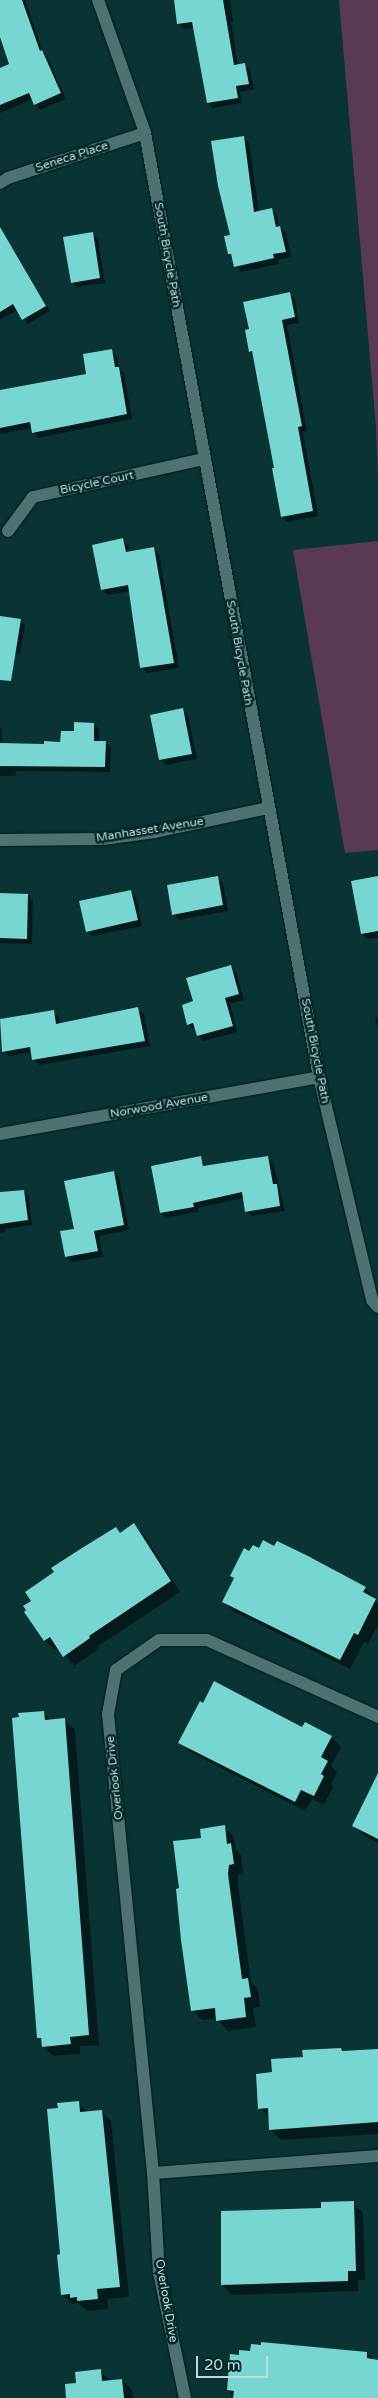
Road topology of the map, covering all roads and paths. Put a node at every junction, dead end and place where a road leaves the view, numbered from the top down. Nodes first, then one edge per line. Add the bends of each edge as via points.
1 (98, 0) edge
2 (145, 133) junction
3 (0, 182) edge
4 (204, 459) junction
5 (8, 531) dead end
6 (268, 808) junction
7 (0, 840) edge
8 (319, 1077) junction
9 (0, 1134) edge
10 (378, 1307) edge
11 (378, 1717) edge
12 (378, 2156) edge
13 (153, 2173) junction
14 (185, 2398) edge

1 - 2 street, South Bicycle Path
2 - 3 street, Seneca Place
2 - 4 street, South Bicycle Path
4 - 5 street, Bicycle Court via 33,497
4 - 6 street, South Bicycle Path
6 - 7 street, Manhasset Avenue via 155,832 103,839
6 - 8 street, South Bicycle Path
8 - 9 street, Norwood Avenue
8 - 10 street, South Bicycle Path via 372,1300
11 - 13 street, Overlook Drive via 207,1640 159,1640 116,1670 108,1714
12 - 13 street
13 - 14 street, Overlook Drive via 159,2273

